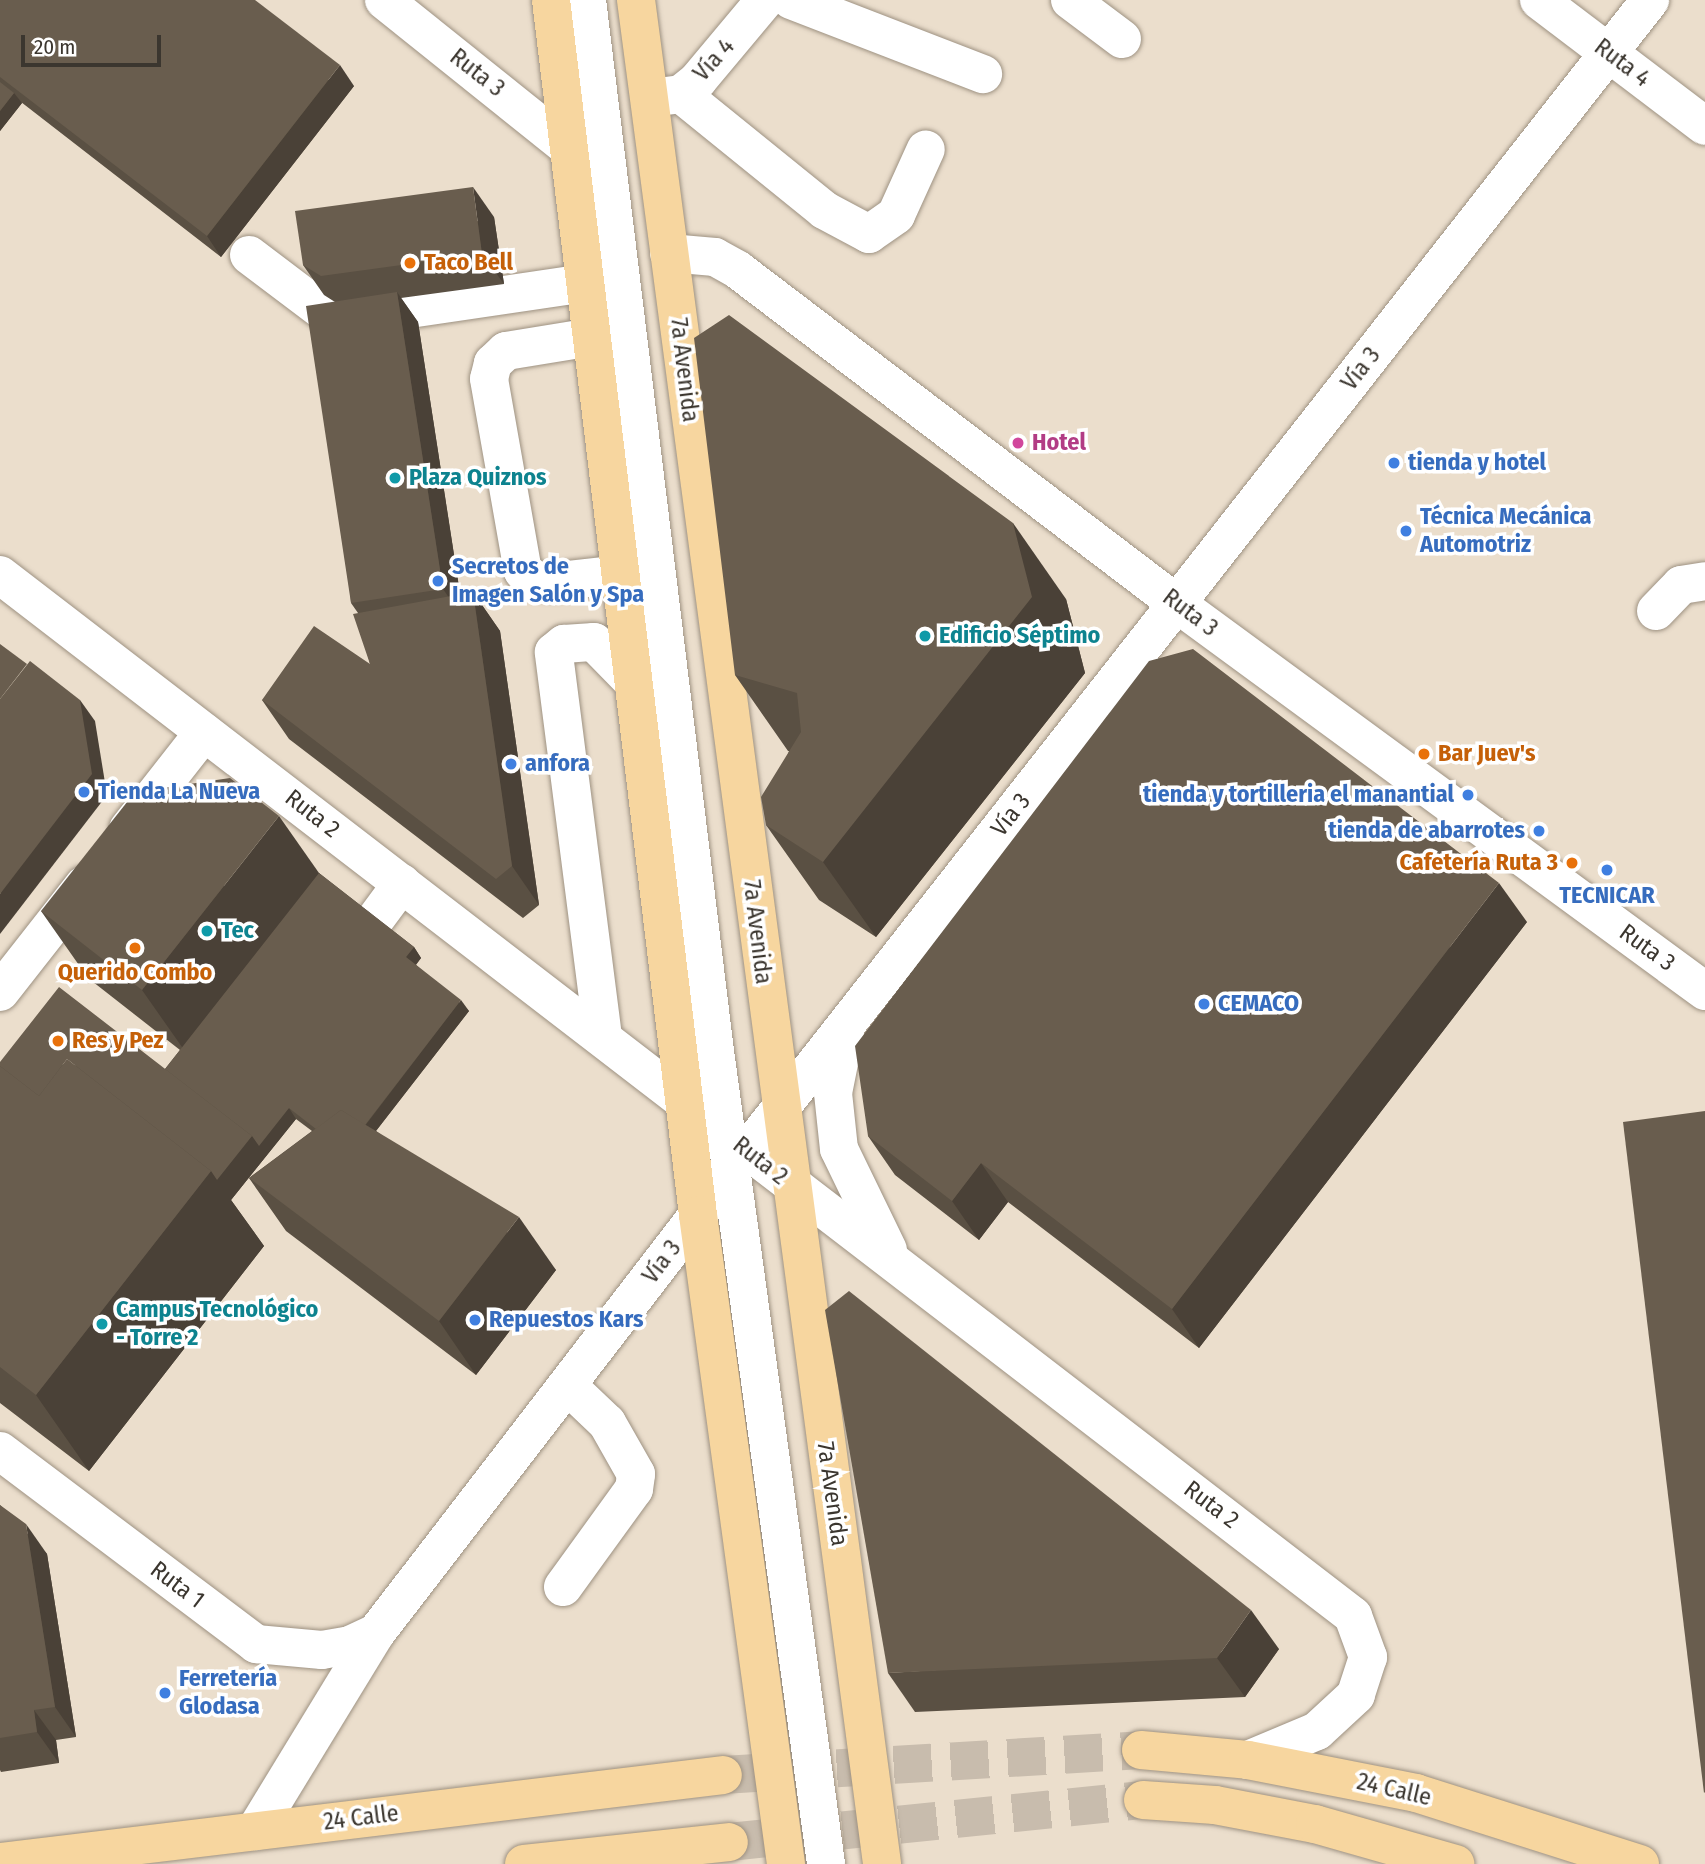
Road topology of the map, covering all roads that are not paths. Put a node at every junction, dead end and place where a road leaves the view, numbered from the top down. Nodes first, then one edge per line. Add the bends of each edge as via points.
1 (384, 0) edge
2 (551, 0) edge
3 (587, 0) edge
4 (636, 0) edge
5 (765, 0) edge
6 (791, 0) edge
7 (1070, 0) edge
8 (1539, 0) edge
9 (1650, 0) edge
10 (1122, 39) dead end
11 (1609, 53) junction
12 (983, 74) dead end
13 (665, 96) junction
14 (1705, 126) edge
15 (569, 148) junction
16 (926, 149) dead end
17 (669, 253) junction
18 (249, 255) dead end
19 (586, 283) junction
20 (592, 337) junction
21 (621, 574) junction
22 (0, 575) edge
23 (1705, 582) edge
24 (1177, 603) junction
25 (1656, 611) dead end
26 (634, 683) junction
27 (204, 732) junction
28 (402, 883) junction
29 (374, 920) edge
30 (1705, 991) edge
31 (0, 992) edge
32 (849, 1021) junction
33 (603, 1037) junction
34 (686, 1103) junction
35 (780, 1109) junction
36 (735, 1152) junction
37 (790, 1185) junction
38 (698, 1216) junction
39 (896, 1262) junction
40 (568, 1386) junction
41 (0, 1451) edge
42 (563, 1587) dead end
43 (376, 1633) junction
44 (1141, 1751) tunnel mouth
45 (1248, 1760) junction
46 (723, 1775) tunnel mouth
47 (1143, 1800) tunnel mouth
48 (255, 1831) junction
49 (696, 1850) tunnel mouth
50 (0, 1862) edge
51 (524, 1864) edge
52 (786, 1864) edge
53 (826, 1864) edge
54 (882, 1864) edge
55 (1455, 1864) edge
56 (1640, 1864) edge

1 - 15 street, Ruta 3
2 - 15 main road
3 - 36 street
4 - 13 main road, 7a Avenida
5 - 13 street, Vía 4 via 715,62
6 - 12 street
7 - 10 street
8 - 11 street, Ruta 4
9 - 11 street, Vía 3
11 - 14 street, Ruta 4
11 - 24 street, Vía 3
13 - 16 street via 824,210 869,234 896,215
13 - 17 main road, 7a Avenida
15 - 19 main road
17 - 24 street, Ruta 3 via 715,257 738,270
17 - 35 main road, 7a Avenida
18 - 19 street via 335,320
19 - 20 main road
20 - 21 main road
20 - 21 street via 506,351 493,363 489,379 523,571 532,580 551,582
21 - 26 main road
22 - 27 street, Ruta 2
23 - 25 street via 1681,585
24 - 30 street, Ruta 3
24 - 32 street, Vía 3
26 - 33 street via 594,642 564,644 554,653
26 - 34 main road
27 - 28 street, Ruta 2
27 - 31 street
28 - 29 street
28 - 33 street, Ruta 2
32 - 35 street, Vía 3
32 - 39 street via 833,1093 839,1149 853,1185
33 - 34 street, Ruta 2
34 - 36 street, Ruta 2
34 - 38 main road
35 - 36 street, Vía 3
35 - 37 main road, 7a Avenida
36 - 37 street, Ruta 2
36 - 38 street, Vía 3
36 - 53 street
37 - 39 street, Ruta 2
37 - 54 main road, 7a Avenida
38 - 40 street, Vía 3
38 - 52 main road
39 - 45 street, Ruta 2 via 1353,1616 1368,1657 1356,1695 1317,1731
40 - 42 street via 607,1423 636,1474 635,1489
40 - 43 street, Vía 3
41 - 43 street, Ruta 1 via 256,1644 322,1650 350,1645
43 - 48 street, Vía 3
44 - 45 main road, 24 Calle
45 - 56 main road, 24 Calle via 1416,1793
46 - 48 main road, 24 Calle
47 - 55 main road via 1215,1805 1315,1824
48 - 50 main road, 24 Calle
49 - 51 main road

